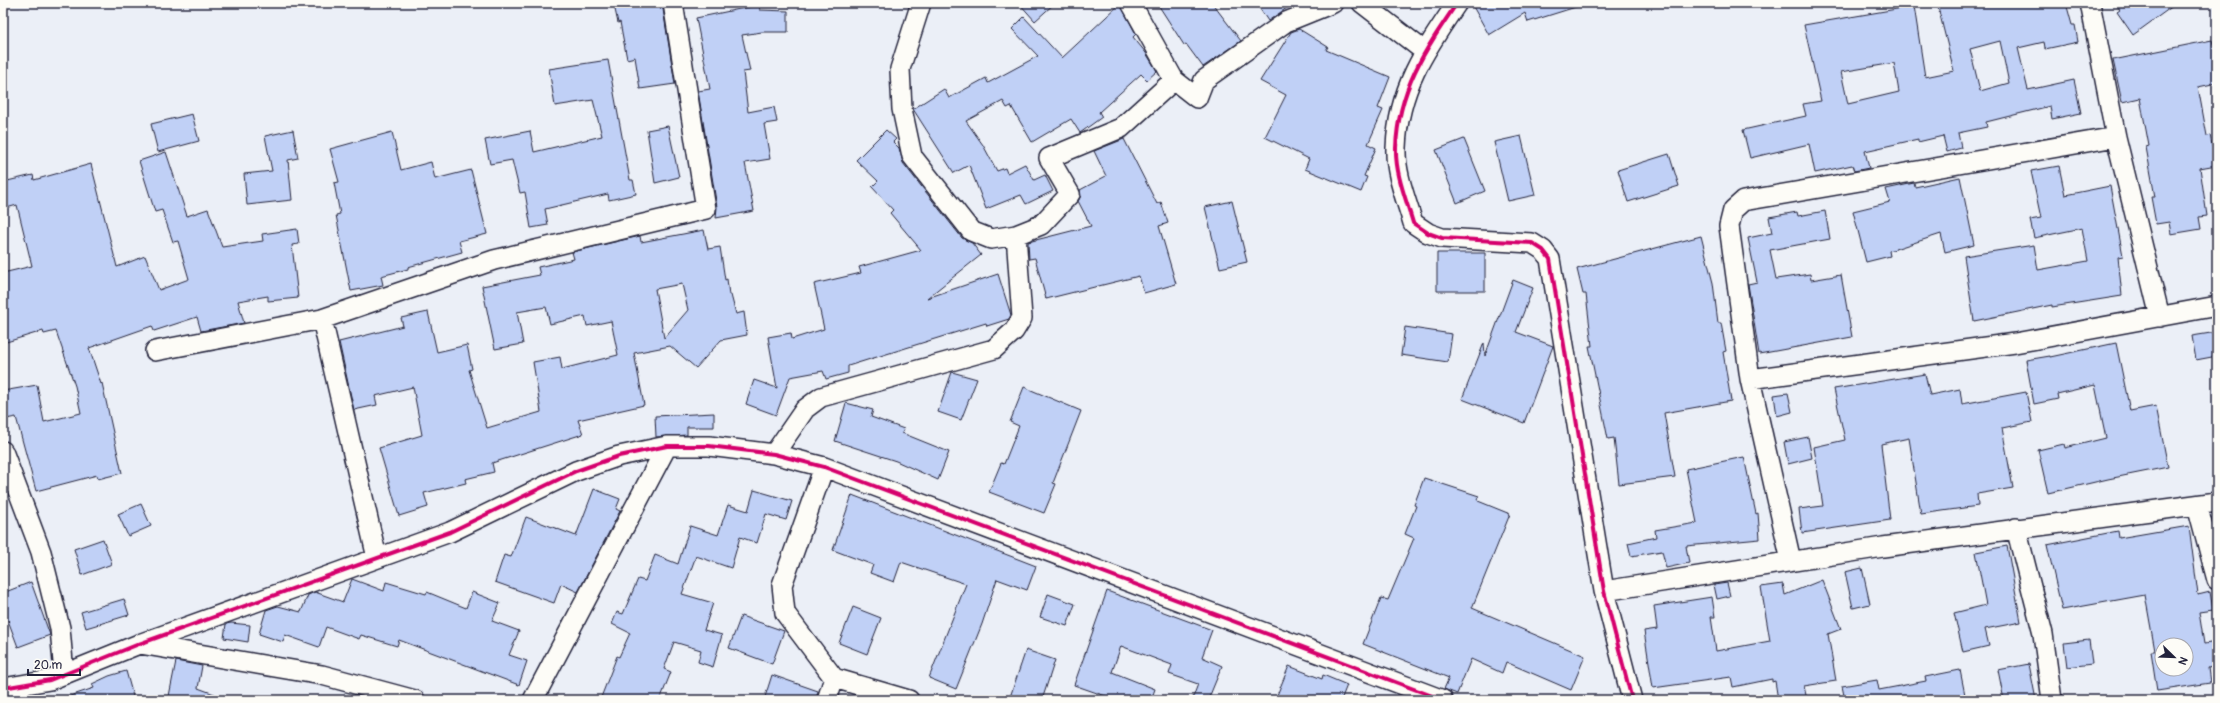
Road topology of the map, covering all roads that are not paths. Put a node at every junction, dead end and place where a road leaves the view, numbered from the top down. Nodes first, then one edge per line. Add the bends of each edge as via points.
1 (673, 3) edge
2 (922, 3) edge
3 (1131, 3) edge
4 (1333, 3) edge
5 (1362, 3) edge
6 (1457, 3) edge
7 (2090, 3) edge
8 (1424, 50) junction
9 (1174, 80) junction
10 (2116, 137) junction
11 (1016, 235) junction
12 (2217, 306) edge
13 (2160, 317) junction
14 (322, 319) junction
15 (155, 351) dead end
16 (1750, 379) junction
17 (667, 446) junction
18 (3, 451) edge
19 (774, 454) junction
20 (824, 467) junction
21 (2217, 502) edge
22 (2197, 505) junction
23 (2016, 528) junction
24 (377, 558) junction
25 (1791, 561) junction
26 (2217, 580) edge
27 (1604, 591) junction
28 (139, 644) junction
29 (64, 674) junction
30 (834, 678) junction
31 (3, 688) edge
32 (415, 700) edge
33 (533, 700) edge
34 (827, 700) edge
35 (909, 700) edge
36 (1443, 700) edge
37 (1632, 700) edge
38 (2052, 700) edge

1 - 14 street via 706,209 494,260
2 - 11 street via 900,69 902,110 912,156 970,232 991,239
3 - 9 street
4 - 9 street via 1280,27 1204,80 1197,98
5 - 8 street
6 - 8 street
7 - 10 street
8 - 27 street via 1411,77 1401,111 1396,149 1400,176 1413,223 1442,238 1532,243 1543,250 1550,259
9 - 11 street via 1121,128 1049,158 1070,194 1041,225
10 - 13 street
10 - 16 street via 1744,201 1733,210 1729,226
11 - 19 street via 1022,318 1014,331 994,349 821,397 804,409
12 - 13 street
13 - 16 street via 2015,343
14 - 15 street
14 - 24 street
16 - 25 street
17 - 19 street via 709,446
17 - 24 street via 619,456 576,471 450,532
17 - 33 street
18 - 29 street via 41,552 60,628
19 - 20 street
20 - 30 street via 782,585 782,599 784,613
20 - 36 street
21 - 22 street
22 - 23 street
22 - 26 street
23 - 25 street
23 - 38 street via 2043,634
24 - 28 street
25 - 27 street
27 - 37 street
28 - 29 street
28 - 32 street via 322,676
29 - 31 street via 50,680
30 - 34 street
30 - 35 street

